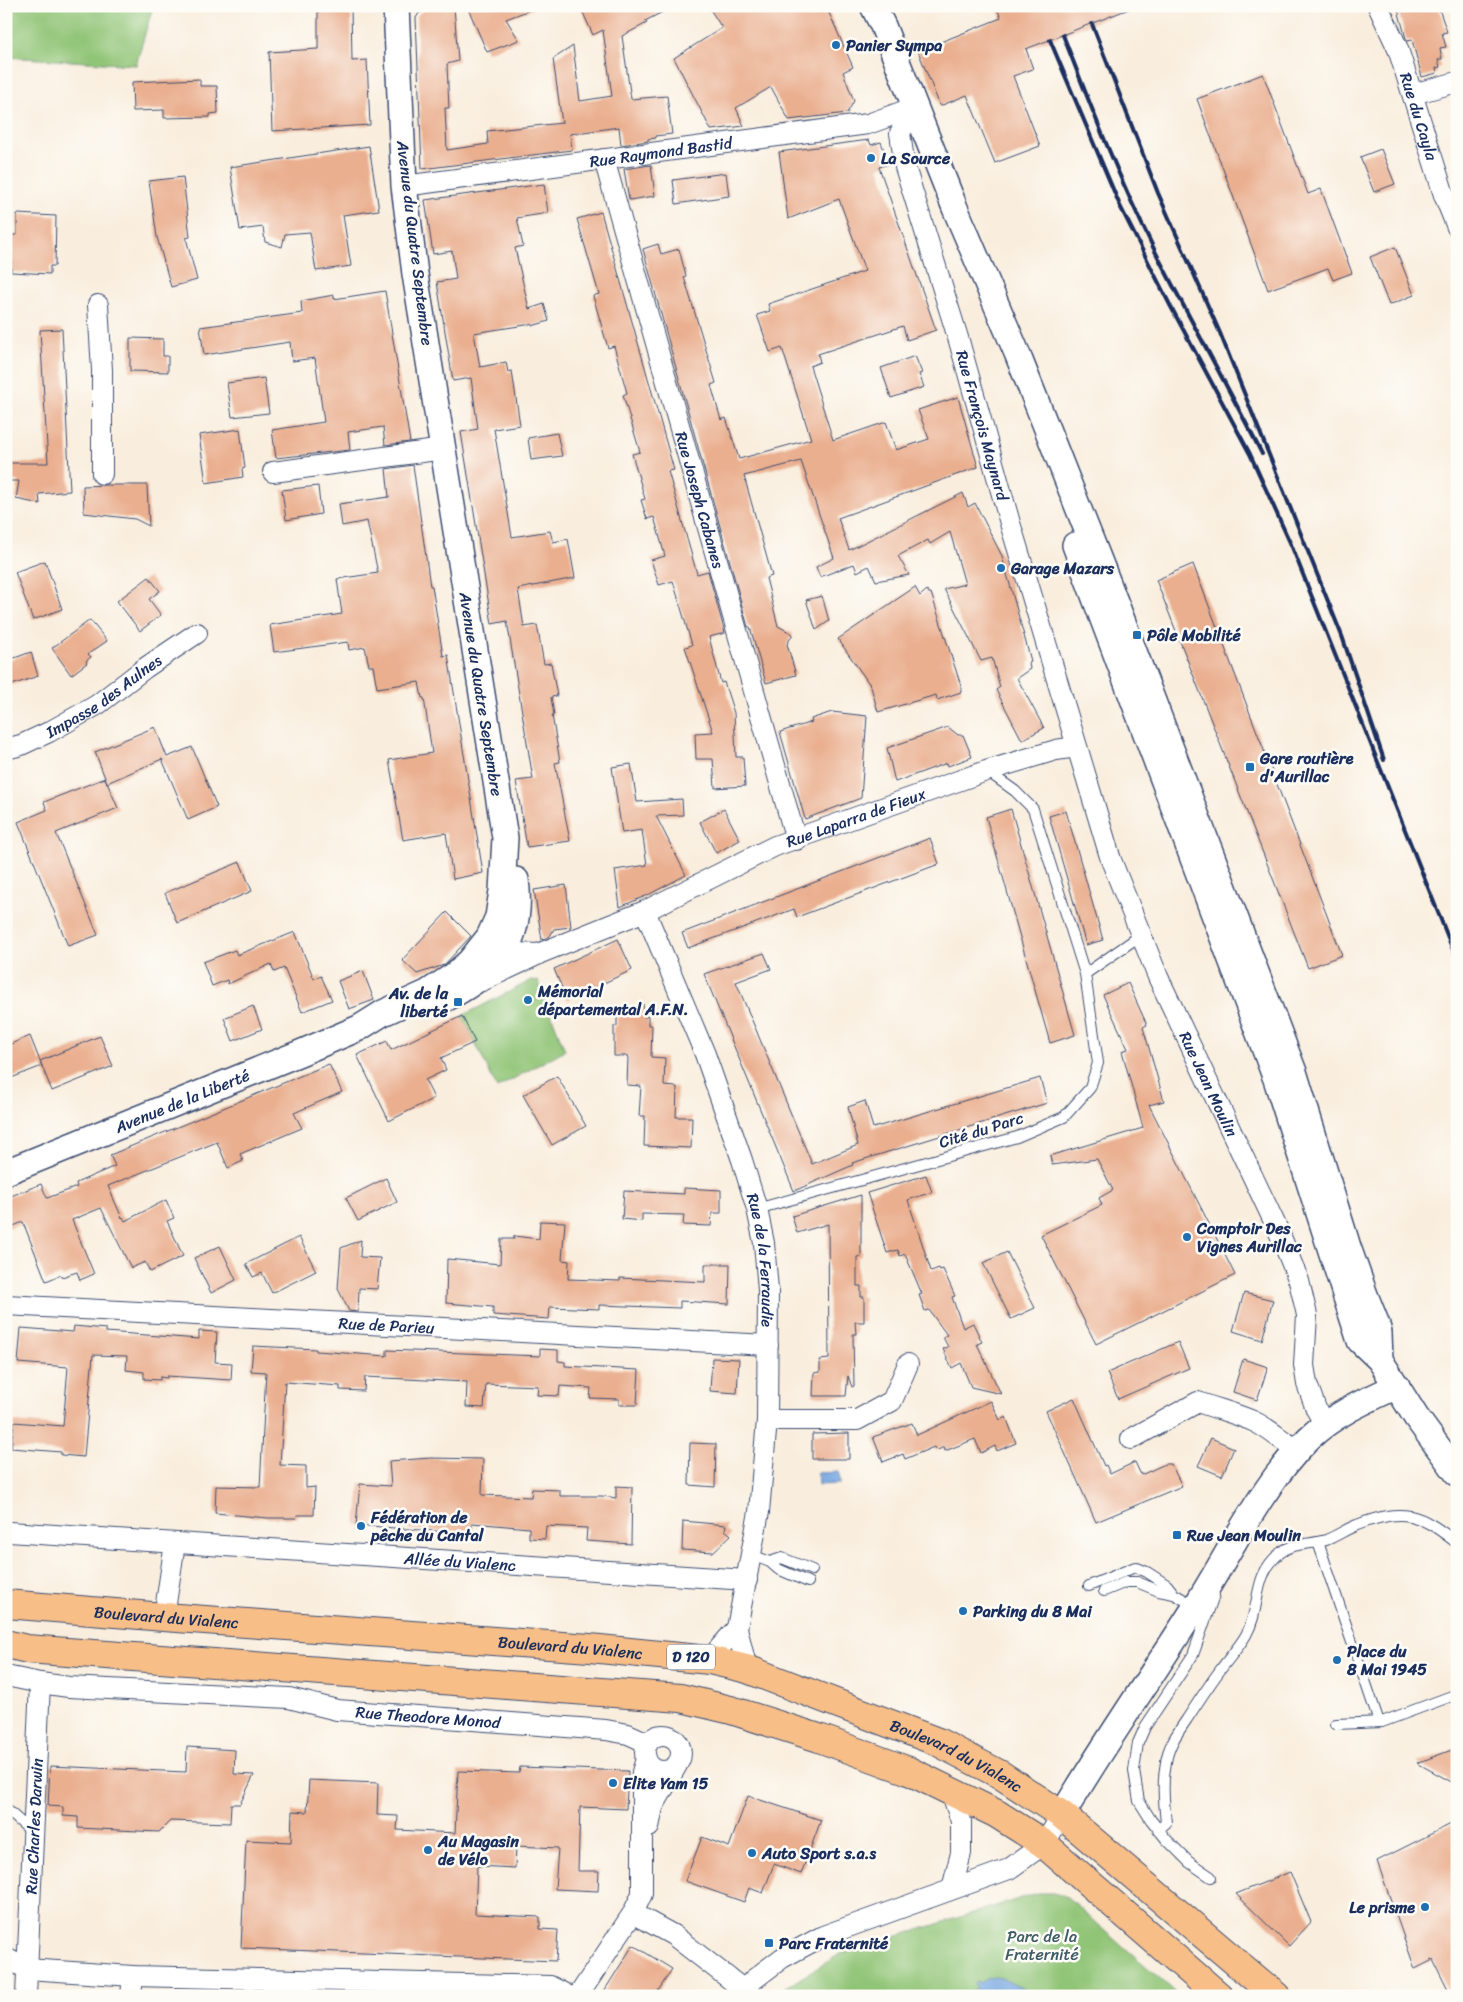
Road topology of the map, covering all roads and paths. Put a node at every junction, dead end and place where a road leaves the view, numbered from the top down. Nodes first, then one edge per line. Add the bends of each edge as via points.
1 (396, 6) edge
2 (873, 6) edge
3 (1378, 6) edge
4 (1457, 82) edge
5 (1413, 94) junction
6 (919, 118) junction
7 (604, 159) junction
8 (404, 186) junction
9 (1457, 226) edge
10 (98, 306) dead end
11 (444, 449) junction
12 (273, 472) dead end
13 (102, 474) dead end
14 (197, 633) dead end
15 (1076, 747) junction
16 (6, 749) edge
17 (986, 771) junction
18 (796, 840) junction
19 (644, 911) junction
20 (1142, 935) junction
21 (498, 942) junction
22 (538, 954) junction
23 (1085, 974) junction
24 (451, 996) junction
25 (359, 1028) junction
26 (6, 1172) edge
27 (757, 1210) junction
28 (6, 1305) edge
29 (768, 1345) junction
30 (908, 1364) dead end
31 (1397, 1386) junction
32 (767, 1420) junction
33 (1325, 1425) junction
34 (1131, 1439) dead end
35 (1298, 1450) junction
36 (1457, 1473) edge
37 (9, 1532) dead end
38 (1318, 1542) junction
39 (175, 1543) junction
40 (1457, 1543) edge
41 (1230, 1551) junction
42 (761, 1558) junction
43 (812, 1570) dead end
44 (747, 1580) junction
45 (808, 1582) dead end
46 (1089, 1586) dead end
47 (1104, 1591) dead end
48 (1174, 1594) junction
49 (6, 1604) edge
50 (1195, 1606) junction
51 (164, 1617) junction
52 (737, 1628) junction
53 (6, 1644) edge
54 (709, 1660) junction
55 (747, 1669) junction
56 (6, 1676) edge
57 (292, 1676) junction
58 (40, 1684) junction
59 (1457, 1694) edge
60 (207, 1695) junction
61 (1379, 1722) junction
62 (1336, 1724) dead end
63 (647, 1751) junction
64 (677, 1765) junction
65 (951, 1791) junction
66 (6, 1809) edge
67 (1062, 1815) junction
68 (1158, 1830) junction
69 (33, 1834) junction
70 (1044, 1844) junction
71 (643, 1864) junction
72 (1211, 1877) dead end
73 (952, 1889) junction
74 (633, 1913) junction
75 (6, 1958) edge
76 (27, 1969) junction
77 (133, 1976) junction
78 (742, 1993) edge
79 (26, 1996) edge
80 (132, 1996) edge
81 (569, 1996) edge
82 (578, 1996) edge
83 (1219, 1996) edge
84 (1276, 1996) edge

1 - 8 street, Avenue du Quatre Septembre
2 - 6 street
3 - 5 street, Rue du Cayla via 1398,49
4 - 5 street
5 - 9 street, Rue du Cayla via 1444,195
6 - 7 street, Rue Raymond Bastid
6 - 15 street, Rue François Maynard via 900,133 905,167 959,341
6 - 31 street via 1108,584 1294,1072 1348,1246 1380,1333 1380,1360
7 - 8 street, Rue Raymond Bastid
7 - 18 street, Rue Joseph Cabanes
8 - 11 street, Avenue du Quatre Septembre
10 - 13 street
11 - 12 street
11 - 21 street, Avenue du Quatre Septembre via 505,838
14 - 16 street, Impasse des Aulnes via 98,705 49,732
15 - 17 street, Rue Laparra de Fieux
15 - 20 street, Rue Jean Moulin via 1111,860
17 - 18 street, Rue Laparra de Fieux
17 - 23 lane, Cité du Parc via 1015,791 1033,809
18 - 19 street, Rue Laparra de Fieux via 775,846
19 - 22 street, Avenue de la Liberté
19 - 27 street, Rue de la Ferraudie via 706,1054
20 - 23 lane
20 - 33 street, Rue Jean Moulin via 1158,977 1279,1232 1298,1282 1307,1315 1304,1366 1307,1384
21 - 22 street, Avenue de la Liberté via 517,952
21 - 24 street, Avenue de la Liberté via 496,962 476,982
21 - 25 street, Avenue de la Liberté via 427,993
22 - 24 street, Avenue de la Liberté
23 - 27 lane, Cité du Parc via 1098,1063 1090,1088 1064,1117 1017,1137
24 - 25 street, Avenue de la Liberté via 387,1024
25 - 26 street, Avenue de la Liberté
27 - 29 street, Rue de la Ferraudie via 764,1242
28 - 29 street, Rue de Parieu
29 - 32 street, Rue de la Ferraudie
30 - 32 street via 892,1401 857,1420
31 - 33 street
31 - 36 street
32 - 42 street, Rue de la Ferraudie via 759,1512
33 - 35 street
34 - 35 street via 1198,1402 1254,1422
35 - 41 street via 1272,1482
37 - 39 street, Allée du Vialenc
38 - 40 lane via 1391,1514 1417,1516
38 - 61 lane
38 - 68 lane via 1294,1545 1280,1552 1269,1565 1258,1586 1253,1619 1246,1636 1174,1738 1166,1762 1166,1823
39 - 44 street, Allée du Vialenc
39 - 51 street
41 - 50 street
41 - 68 lane via 1192,1655 1138,1743 1134,1771 1136,1789 1139,1801
42 - 43 lane via 782,1558
42 - 44 street, Rue de la Ferraudie
42 - 45 lane
44 - 52 street, Rue de la Ferraudie
46 - 48 lane via 1135,1567 1167,1585
47 - 48 lane via 1126,1582 1137,1582
48 - 50 lane
49 - 51 main road, Boulevard du Vialenc / D 120
50 - 67 street
51 - 54 main road, Boulevard du Vialenc / D 120
52 - 54 street, Rue de la Ferraudie
52 - 55 street, Rue de la Ferraudie
53 - 57 main road, Boulevard du Vialenc via 28,1649
54 - 55 main road, Boulevard du Vialenc / D 120
55 - 67 main road, Boulevard du Vialenc / D 120 via 938,1742 1001,1775
56 - 58 street, Rue Theodore Monod
57 - 60 street, Rue Theodore Monod via 280,1691 233,1688
57 - 65 main road, Boulevard du Vialenc via 681,1698 819,1738 909,1771
58 - 60 street, Rue Theodore Monod
58 - 69 street, Rue Charles Darwin
59 - 61 lane
60 - 63 street, Rue Theodore Monod via 289,1698 337,1710 606,1730 628,1734
61 - 62 lane
63 - 64 street via 652,1768 668,1771
63 - 64 street via 657,1736 663,1734 674,1738 682,1754
63 - 71 street via 642,1772
64 - 71 street via 653,1807
65 - 70 main road, Boulevard du Vialenc via 997,1814
65 - 73 street via 961,1821 961,1853
66 - 69 lane
67 - 70 street
67 - 84 main road, Boulevard du Vialenc / D 120
68 - 72 lane via 1189,1862
69 - 76 street, Rue Charles Darwin
70 - 73 street via 1009,1869
70 - 83 main road, Boulevard du Vialenc
71 - 74 street via 642,1894
73 - 78 street via 823,1936 782,1958 753,1980
74 - 78 street via 673,1936
74 - 82 street
75 - 76 street
76 - 77 street
76 - 79 street, Rue Charles Darwin
77 - 80 street
77 - 81 street via 550,1986

